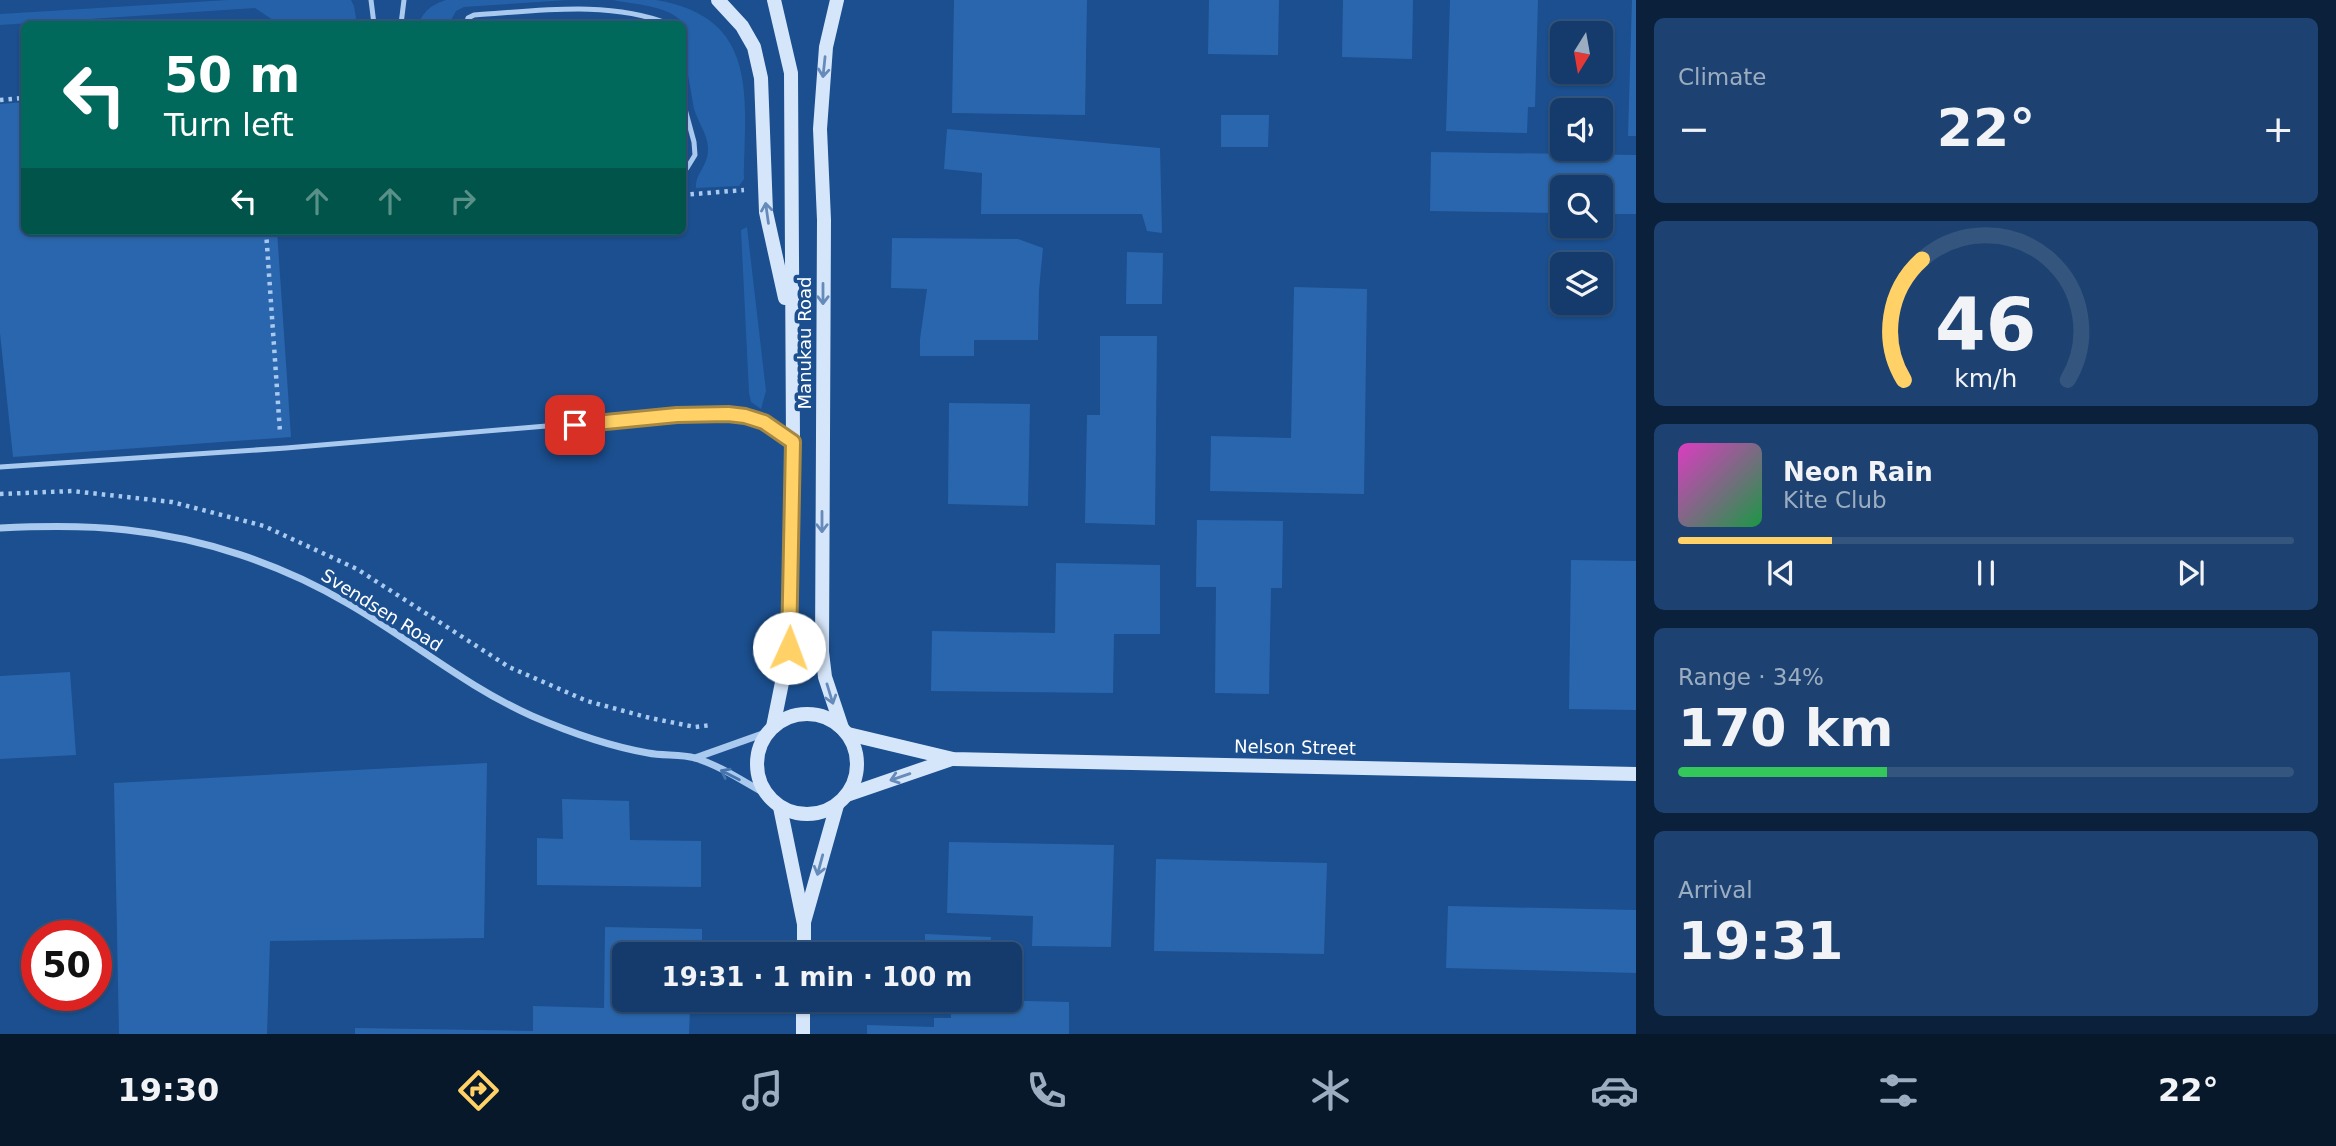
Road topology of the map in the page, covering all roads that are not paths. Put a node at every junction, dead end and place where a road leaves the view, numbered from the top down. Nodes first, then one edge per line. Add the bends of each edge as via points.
1 (371, 0) edge
2 (404, 0) edge
3 (719, 0) edge
4 (774, 0) edge
5 (837, 0) edge
6 (374, 21) edge
7 (401, 21) edge
8 (467, 21) edge
9 (662, 21) edge
10 (686, 113) edge
11 (686, 169) edge
12 (791, 327) junction
13 (793, 442) junction
14 (0, 467) edge
15 (0, 528) edge
16 (771, 729) junction
17 (845, 731) junction
18 (694, 758) junction
19 (953, 759) junction
20 (1636, 774) edge
21 (766, 794) junction
22 (842, 800) junction
23 (780, 807) junction
24 (804, 924) junction
25 (804, 942) edge
26 (803, 1012) edge
27 (803, 1034) edge

1 - 6 lane
2 - 7 lane
12 -> 3 main road via 766,212 761,78 754,47 743,26
4 - 12 main road, Manukau Road via 791,73
5 -> 17 main road, Manukau Road via 826,47 820,129 824,220 822,652 825,677
8 - 9 lane via 474,15 593,7
10 - 11 lane via 695,155
12 - 13 main road, Manukau Road
13 - 14 lane via 764,422 745,416 677,415
13 - 16 main road, Manukau Road via 789,648
15 - 18 street, Svendsen Road via 129,530 218,549 346,602 459,677 528,714 619,746
16 - 17 main road via 800,714 815,714
16 - 18 street
16 - 21 main road via 757,762
17 - 19 main road, Nelson Street
17 - 22 main road via 858,758 854,784
21 -> 18 street
19 - 20 main road, Nelson Street
19 -> 22 main road, Nelson Street
21 - 23 main road
22 - 23 main road via 809,815
22 -> 24 main road
23 - 24 main road
24 - 25 main road
26 - 27 main road

